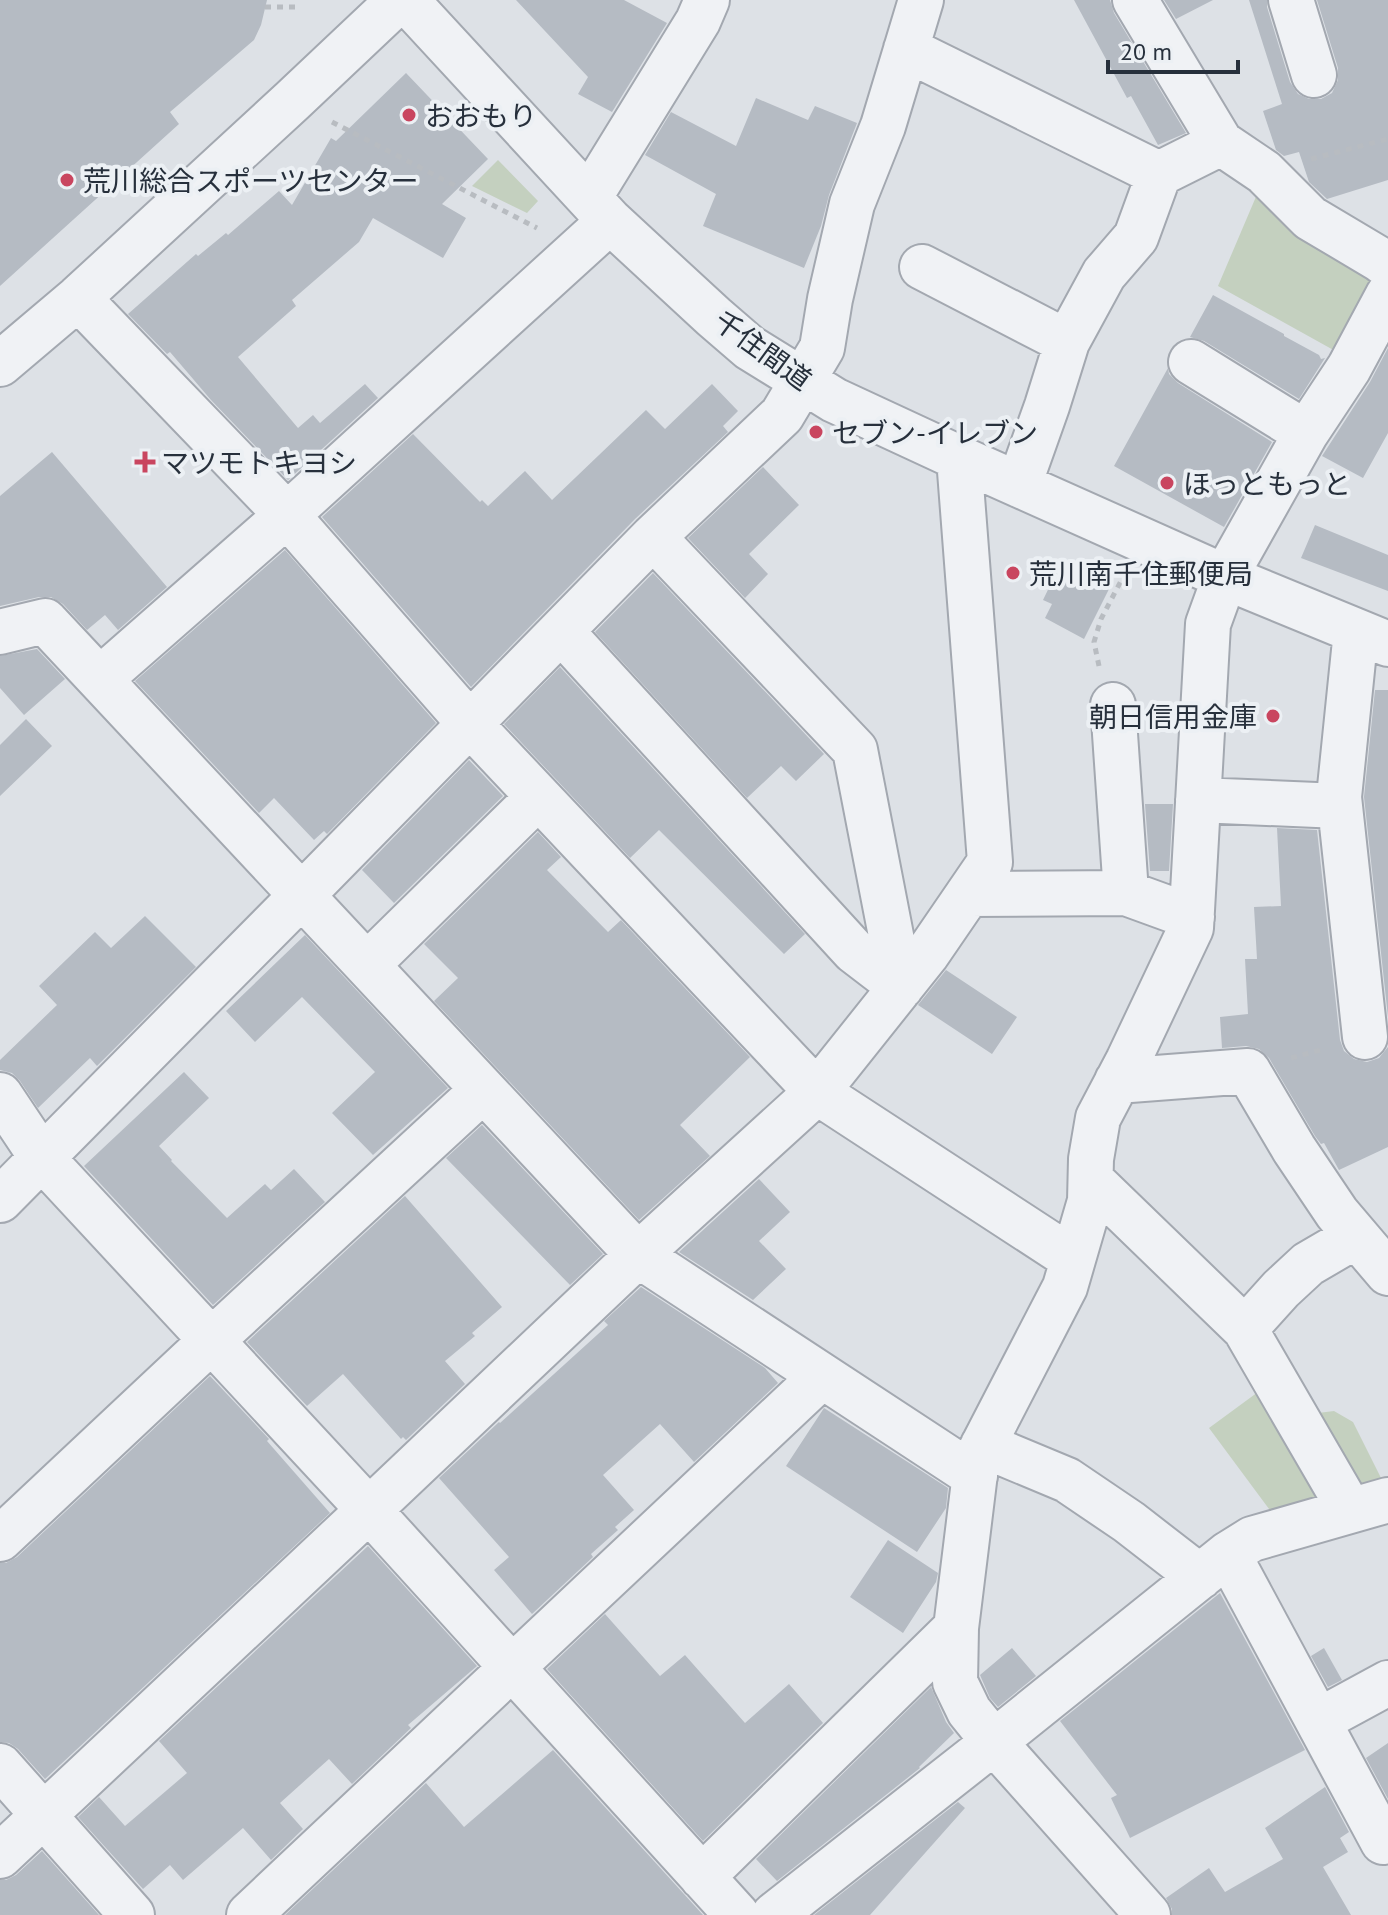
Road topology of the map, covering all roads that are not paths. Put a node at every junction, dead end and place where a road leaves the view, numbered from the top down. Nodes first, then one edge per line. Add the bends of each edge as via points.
1 (399, 0) edge
2 (406, 0) edge
3 (707, 0) edge
4 (921, 0) edge
5 (1135, 0) edge
6 (1291, 0) edge
7 (906, 49) junction
8 (1314, 75) dead end
9 (1221, 143) junction
10 (1159, 174) junction
11 (599, 209) junction
12 (1388, 266) edge
13 (922, 267) dead end
14 (1388, 295) edge
15 (78, 298) junction
16 (1067, 342) junction
17 (1191, 362) dead end
18 (0, 364) edge
19 (803, 381) junction
20 (1306, 433) junction
21 (959, 458) junction
22 (1019, 485) junction
23 (287, 515) junction
24 (653, 537) junction
25 (1225, 577) junction
26 (561, 631) junction
27 (0, 632) edge
28 (1372, 638) edge
29 (100, 679) junction
30 (1113, 705) road end
31 (470, 724) junction
32 (538, 797) junction
33 (1198, 800) junction
34 (1340, 806) junction
35 (1126, 893) junction
36 (968, 894) junction
37 (301, 896) junction
38 (1192, 917) junction
39 (367, 965) junction
40 (901, 987) junction
41 (1365, 1037) road end
42 (1117, 1081) junction
43 (483, 1090) junction
44 (817, 1092) junction
45 (0, 1095) edge
46 (42, 1158) junction
47 (1091, 1180) junction
48 (0, 1200) edge
49 (1356, 1236) junction
50 (638, 1255) junction
51 (1073, 1259) junction
52 (1388, 1273) edge
53 (1245, 1329) junction
54 (211, 1341) junction
55 (822, 1376) junction
56 (979, 1460) junction
57 (1369, 1505) edge
58 (369, 1510) junction
59 (0, 1539) edge
60 (1214, 1565) junction
61 (956, 1628) junction
62 (512, 1667) junction
63 (1388, 1683) edge
64 (1318, 1721) junction
65 (994, 1742) junction
66 (0, 1766) edge
67 (43, 1815) junction
68 (1388, 1839) edge
69 (0, 1856) edge
70 (702, 1877) junction
71 (132, 1915) edge
72 (249, 1915) edge
73 (737, 1915) edge
74 (774, 1915) edge
75 (1148, 1915) edge

1 - 15 street
2 - 11 street, 千住間道
3 - 11 street
4 - 7 street
5 - 9 street
6 - 8 street
7 - 10 street
7 - 19 street via 852,204 822,348
9 - 10 street
9 - 12 street via 1264,172 1310,218
10 - 16 street via 1136,237 1104,274
11 - 19 street, 千住間道 via 750,348
11 - 23 street via 578,249
13 - 16 street
14 - 20 street
15 - 18 street
15 - 23 street
16 - 22 street
17 - 20 street
19 - 21 street, 千住間道
19 - 24 street via 782,415
20 - 25 street
21 - 22 street, 千住間道
21 - 36 street via 990,862
22 - 25 street, 千住間道
23 - 29 street
23 - 31 street
24 - 26 street
24 - 40 street via 855,750
25 - 28 street, 千住間道
25 - 33 street via 1208,624
26 - 31 street
26 - 40 street via 854,951
27 - 29 street via 45,621
28 - 34 street
29 - 37 street
30 - 35 street
31 - 32 street
31 - 37 street
32 - 39 street
32 - 44 street
33 - 34 street
33 - 38 street
34 - 41 street
35 - 36 street
35 - 38 street
36 - 40 street
37 - 39 street
37 - 46 street
38 - 42 street
39 - 43 street
40 - 44 street
42 - 47 street via 1098,1118
42 - 49 street via 1248,1071 1302,1162
43 - 50 street
43 - 54 street
44 - 50 street
44 - 51 street
45 - 46 street
46 - 48 street
46 - 54 street
47 - 51 street
47 - 53 street
49 - 52 street
49 - 53 street via 1308,1264
50 - 55 street
50 - 58 street
51 - 56 street via 1065,1287
53 - 57 street
54 - 58 street
54 - 59 street
55 - 56 street
55 - 62 street
56 - 60 street via 1067,1480 1129,1522
56 - 61 street
57 - 60 street via 1252,1539
58 - 62 street
58 - 67 street
60 - 64 street
60 - 65 street
61 - 65 street via 955,1682 969,1711
61 - 70 street
62 - 70 street
62 - 72 street
63 - 64 street
64 - 68 street via 1383,1842
65 - 74 street
65 - 75 street
66 - 67 street
67 - 69 street
67 - 71 street
70 - 73 street

